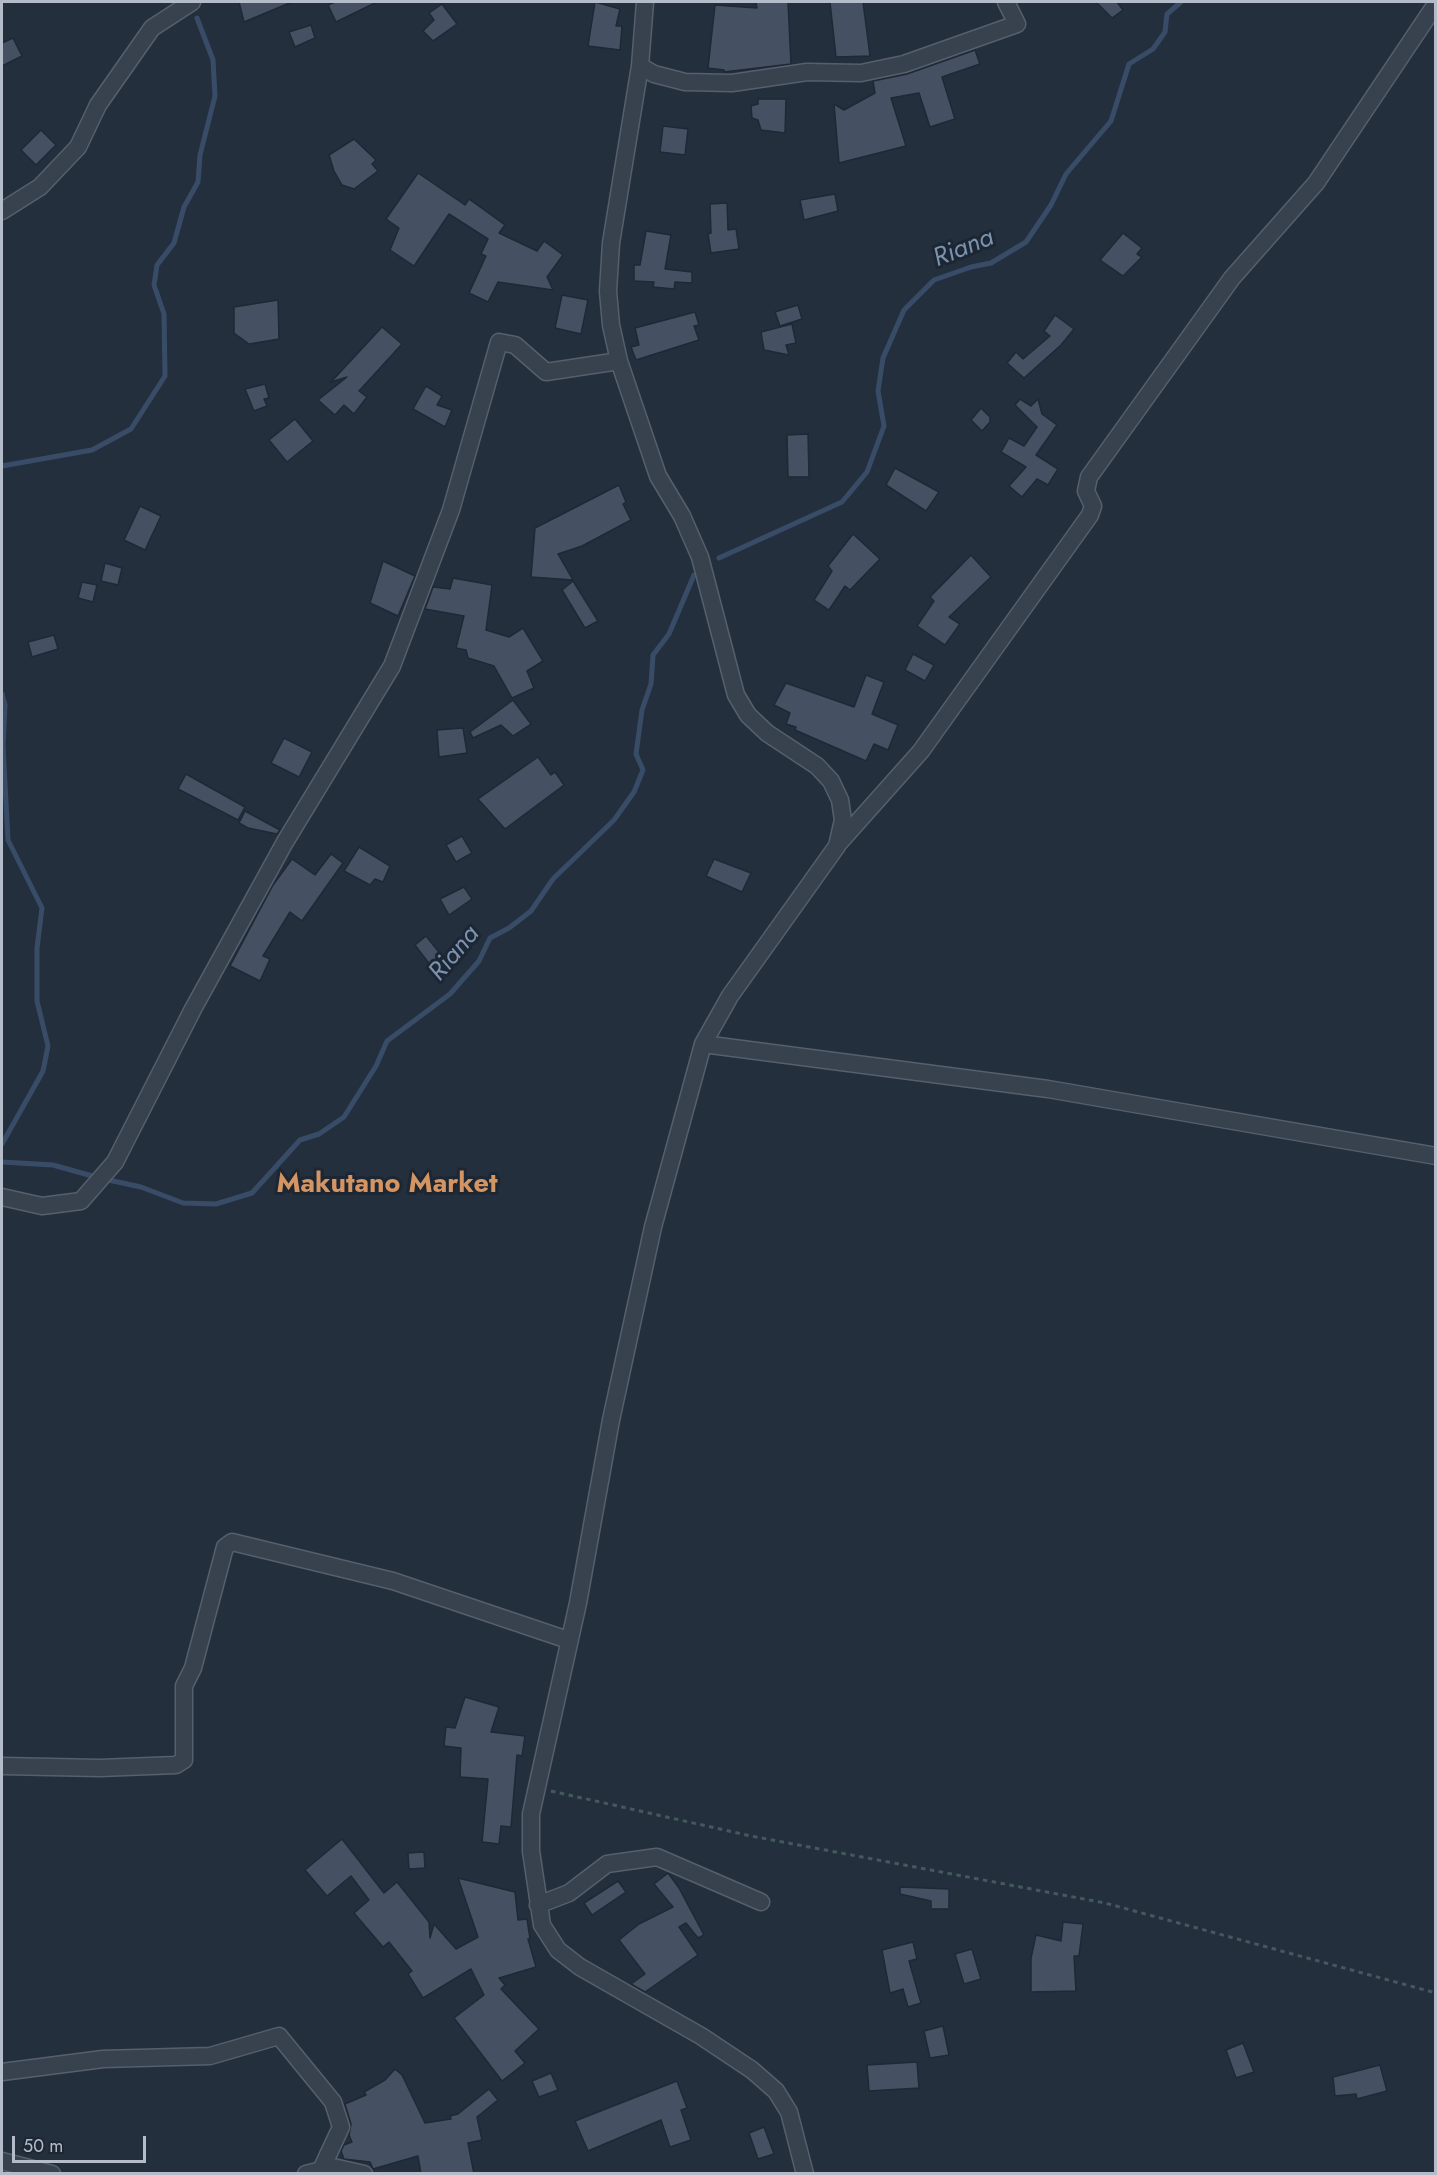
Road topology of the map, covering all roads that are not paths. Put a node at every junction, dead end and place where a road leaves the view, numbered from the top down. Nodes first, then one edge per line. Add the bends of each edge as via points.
1 (192, 2) edge
2 (645, 2) edge
3 (1006, 2) edge
4 (1436, 4) edge
5 (640, 66) junction
6 (2, 212) edge
7 (619, 361) junction
8 (837, 846) junction
9 (703, 1044) junction
10 (1436, 1156) edge
11 (2, 1197) edge
12 (568, 1640) junction
13 (2, 1766) edge
14 (761, 1902) dead end
15 (538, 1905) junction
16 (2, 2072) edge
17 (2, 2161) edge
18 (313, 2172) edge
19 (52, 2174) edge
20 (364, 2174) edge
21 (805, 2174) edge

1 - 6 street via 152,28 98,105 78,147 40,187
2 - 5 street
3 - 5 street via 1017,24 904,64 861,73 807,72 732,83 697,82 654,74
4 - 8 street via 1316,183 1232,279 1089,477 1086,491 1093,506 1090,515 921,751
5 - 7 street via 611,243 611,325
7 - 8 street via 658,476 700,557 736,695 748,715 767,733 817,766 831,781 840,800 843,820
7 - 11 street via 546,372 515,345 499,342 451,510 392,666 285,842 115,1162 81,1201 42,1206
8 - 9 street via 730,996
9 - 10 street via 1048,1089
9 - 12 street via 653,1227
12 - 13 street via 393,1581 232,1542 225,1547 193,1668 184,1686 184,1760 176,1765 100,1768
12 - 15 street via 531,1814
14 - 15 street via 657,1857 607,1864 569,1893
15 - 21 street via 542,1925 558,1950 580,1967 701,2036 776,2091 789,2112
16 - 18 street via 103,2059 210,2056 279,2036 333,2102 341,2127
17 - 19 street
18 - 20 street via 333,2167

